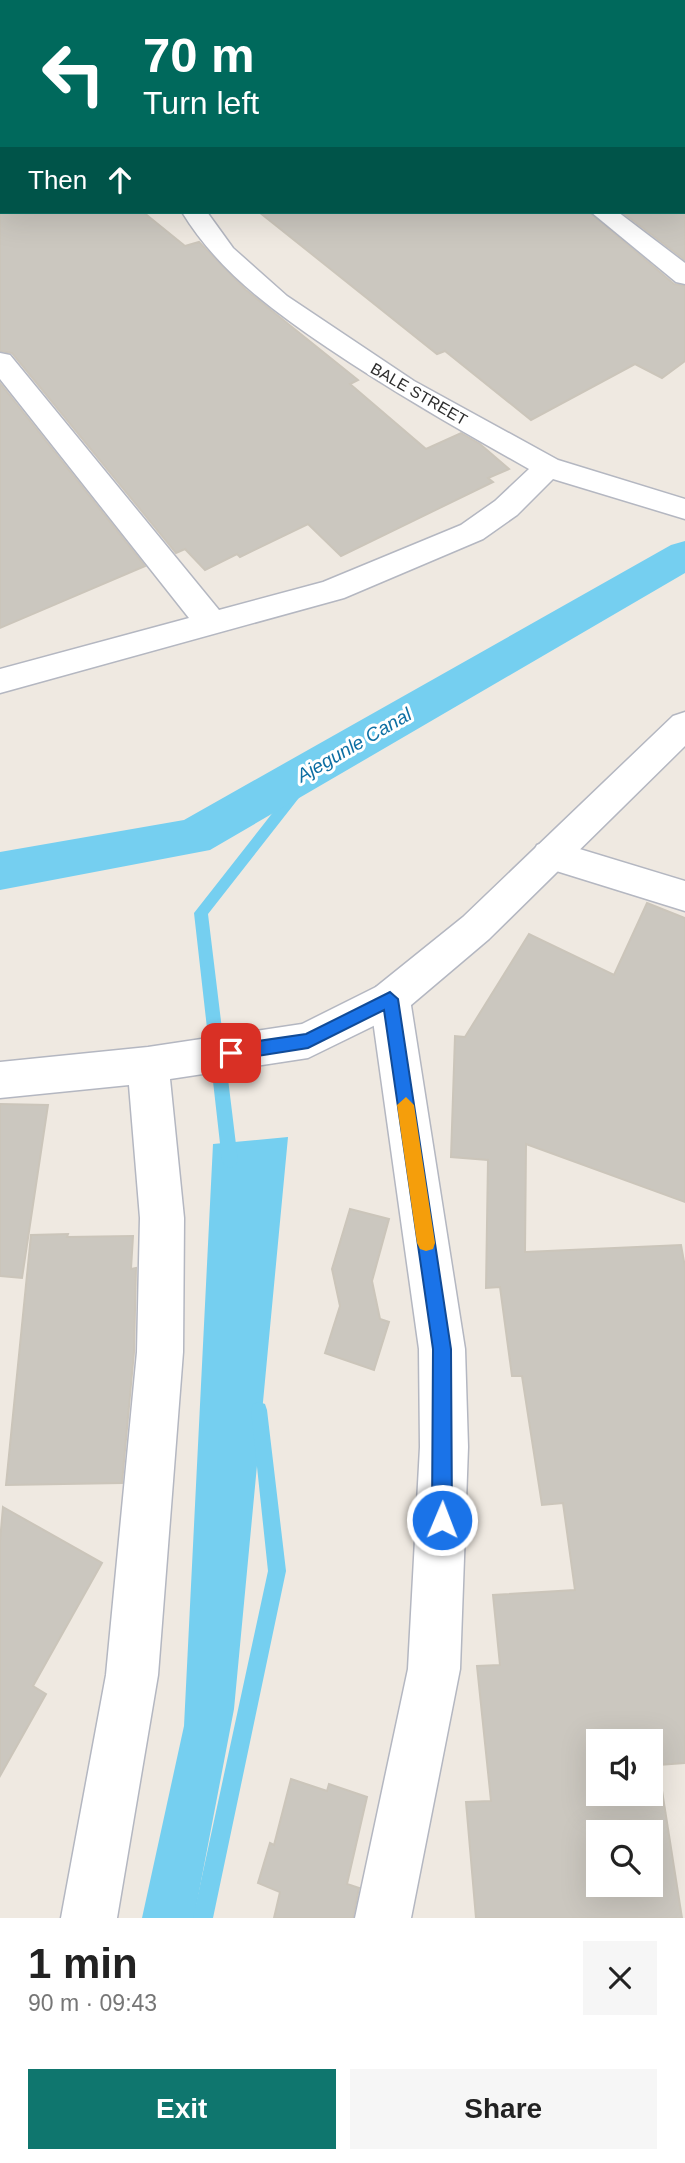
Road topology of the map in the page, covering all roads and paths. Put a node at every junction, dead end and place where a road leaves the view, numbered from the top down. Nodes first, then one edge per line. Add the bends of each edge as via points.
1 (195, 214) edge
2 (606, 214) edge
3 (685, 276) edge
4 (0, 361) edge
5 (548, 467) junction
6 (685, 509) edge
7 (212, 624) junction
8 (0, 681) edge
9 (685, 725) edge
10 (550, 855) junction
11 (685, 896) edge
12 (390, 999) junction
13 (148, 1065) junction
14 (0, 1080) edge
15 (89, 1918) edge
16 (383, 1918) edge

1 - 5 street, BALE STREET via 224,253 278,302 404,387
2 - 3 street
4 - 7 street
5 - 6 street, BALE STREET
5 - 7 street via 506,508 472,532 333,590
7 - 8 street
9 - 10 street
10 - 11 street
10 - 12 street via 476,928
12 - 13 street via 308,1041
12 - 16 street via 442,1349 444,1447 434,1669
13 - 14 street
13 - 15 street via 162,1218 160,1352 132,1675

